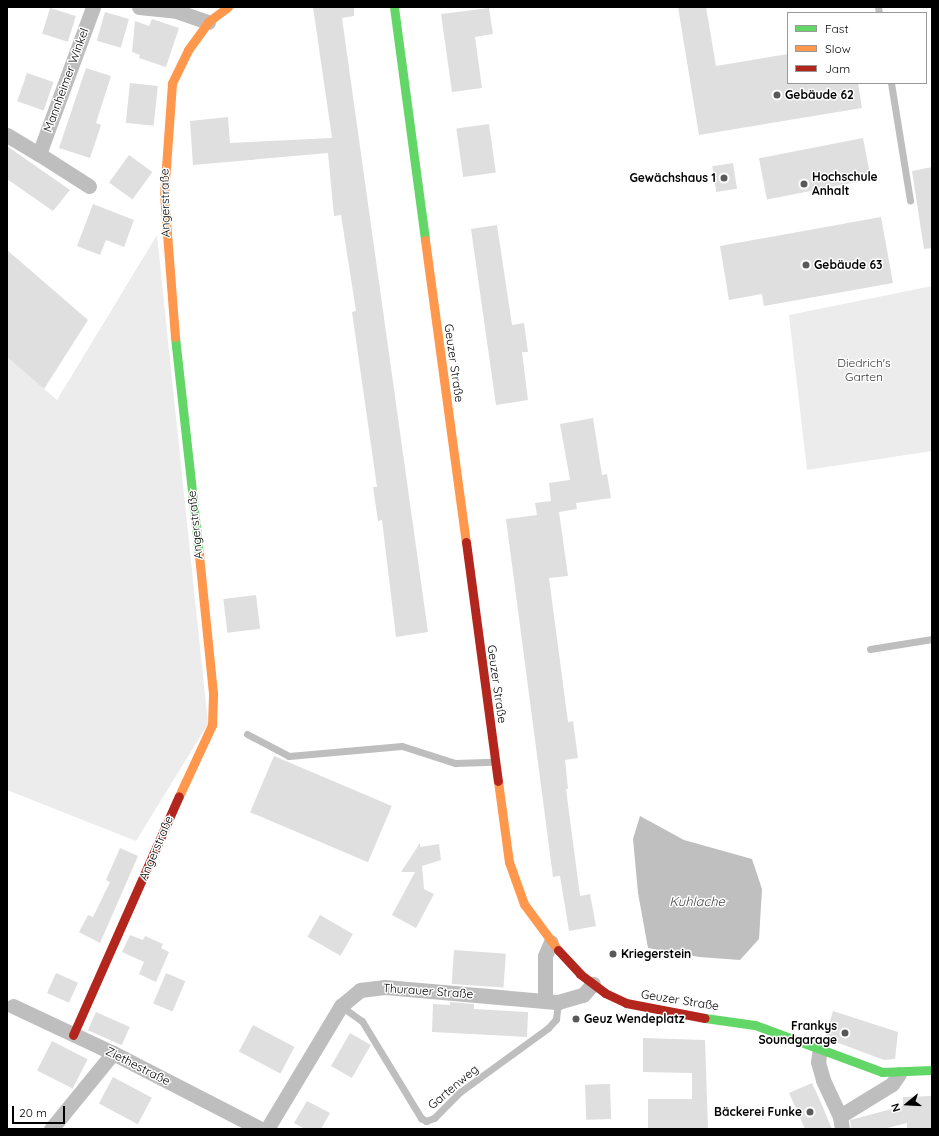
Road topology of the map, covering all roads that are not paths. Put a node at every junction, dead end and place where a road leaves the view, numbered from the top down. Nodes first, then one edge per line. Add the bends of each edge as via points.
1 (93, 7) edge
2 (140, 7) edge
3 (228, 7) edge
4 (394, 7) edge
5 (208, 22) junction
6 (891, 84) edge
7 (7, 135) edge
8 (39, 154) junction
9 (89, 186) dead end
10 (910, 200) dead end
11 (932, 639) edge
12 (870, 649) dead end
13 (247, 734) dead end
14 (495, 762) junction
15 (551, 942) junction
16 (593, 984) junction
17 (551, 1001) junction
18 (13, 1006) dead end
19 (341, 1006) junction
20 (73, 1035) junction
21 (820, 1048) junction
22 (113, 1053) junction
23 (932, 1070) edge
24 (899, 1074) junction
25 (841, 1123) edge
26 (51, 1129) edge
27 (261, 1129) edge
28 (267, 1129) edge

1 - 8 street, Mannheimer Winkel
2 - 5 street via 176,11
3 - 5 main road, Angerstraße
4 - 14 main road, Geuzer Straße
5 - 20 main road, Angerstraße via 188,50 172,83 164,195 167,258 214,692 212,725 202,752 173,807
6 - 10 lane
7 - 8 street
8 - 9 street
11 - 12 lane
13 - 14 lane via 289,756 402,746 455,763
14 - 15 main road, Geuzer Straße via 513,878 524,904
15 - 16 main road, Geuzer Straße
15 - 17 street via 545,956
16 - 17 street, Thurauer Straße via 583,995
16 - 21 main road, Geuzer Straße via 626,1003 671,1013 755,1025
17 - 19 street, Thurauer Straße via 385,987 360,990
17 - 19 lane, Gartenweg via 556,1019 548,1028 460,1092 434,1118 426,1121 421,1118 362,1021
18 - 20 street, Ziethestraße
19 - 28 street, Thurauer Straße
20 - 22 street, Ziethestraße
21 - 24 main road, Geuzer Straße via 869,1068
21 - 25 street via 818,1062 823,1080
22 - 26 street
22 - 27 street, Ziethestraße
23 - 24 main road, Geuzer Straße
24 - 25 street via 892,1084

